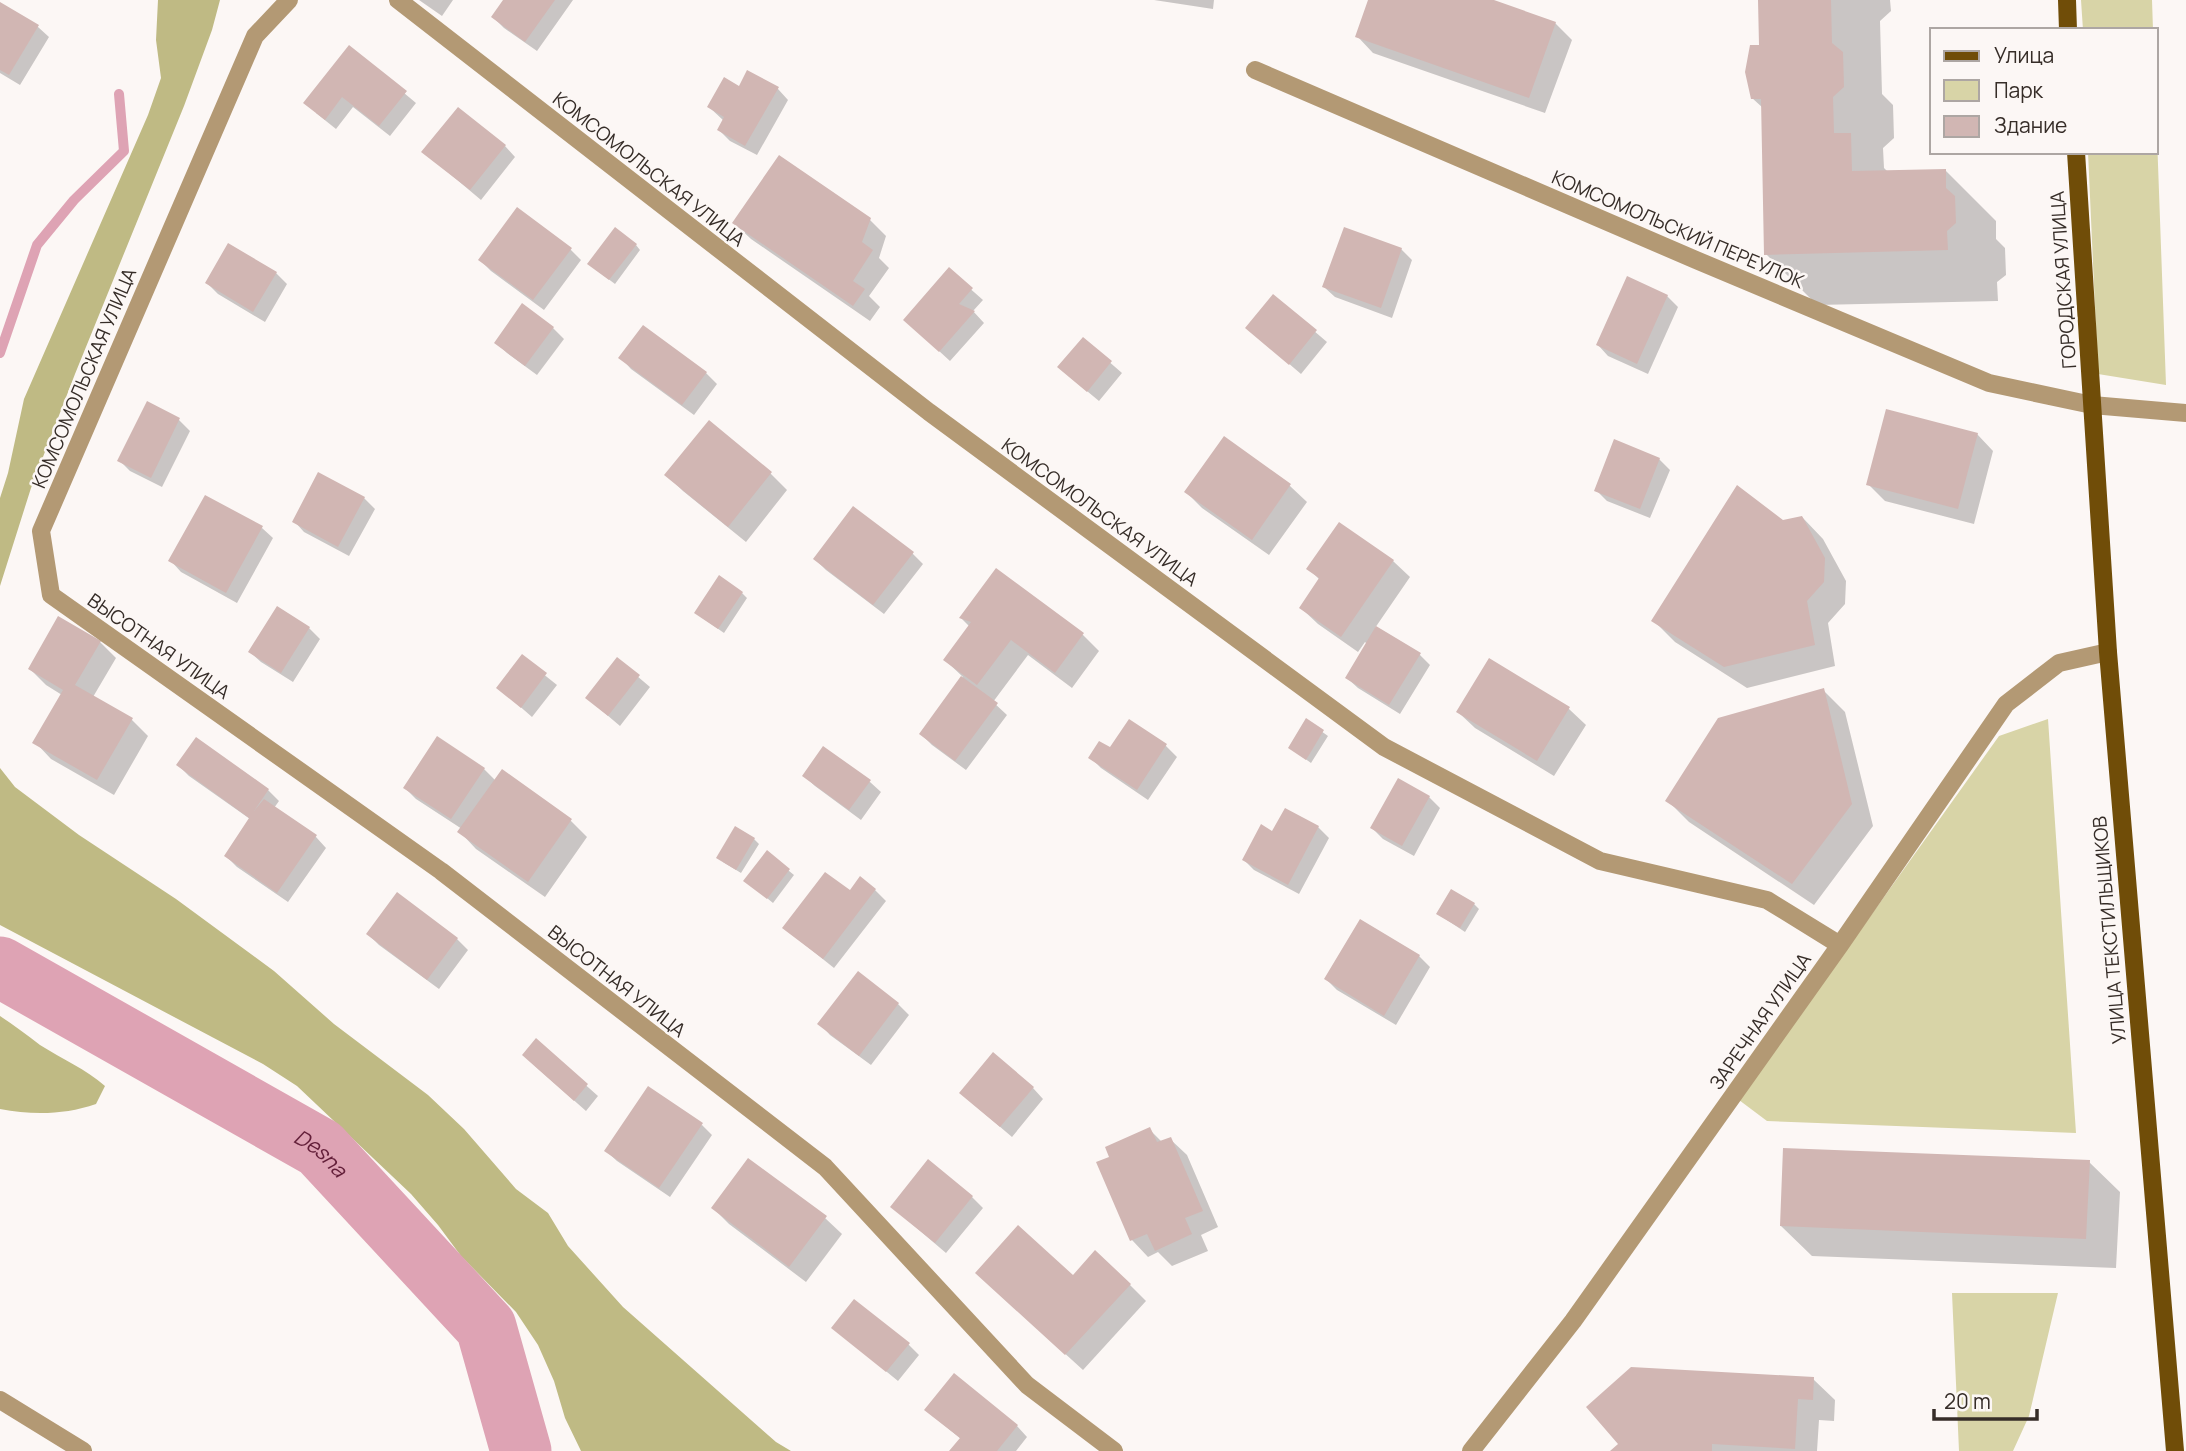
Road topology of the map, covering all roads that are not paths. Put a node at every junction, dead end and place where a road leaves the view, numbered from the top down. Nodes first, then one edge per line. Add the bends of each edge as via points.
1 (289, 0) edge
2 (398, 0) edge
3 (2067, 0) edge
4 (2068, 28) edge
5 (1255, 71) dead end
6 (2076, 154) edge
7 (2092, 405) junction
8 (2186, 413) edge
9 (51, 595) joint
10 (2108, 652) junction
11 (1840, 945) junction
12 (0, 1400) edge
13 (83, 1451) edge
14 (1114, 1451) edge
15 (1471, 1451) edge
16 (2175, 1451) edge

1 - 9 street, КОМСОМОЛЬСКАЯ УЛИЦА via 255,36 41,531
2 - 11 street, КОМСОМОЛЬСКАЯ УЛИЦА via 929,412 1384,747 1600,862 1767,900
3 - 4 main road
5 - 7 street, КОМСОМОЛЬСКИЙ ПЕРЕУЛОК via 1989,383
6 - 7 main road, ГОРОДСКАЯ УЛИЦА
7 - 8 street, КОМСОМОЛЬСКИЙ ПЕРЕУЛОК
7 - 10 main road, УЛИЦА ТЕКСТИЛЬЩИКОВ
9 - 14 street, ВЫСОТНАЯ УЛИЦА via 441,872 825,1167 1027,1385
10 - 11 street, ЗАРЕЧНАЯ УЛИЦА via 2059,663 2006,704
10 - 16 main road, УЛИЦА ТЕКСТИЛЬЩИКОВ
11 - 15 street, ЗАРЕЧНАЯ УЛИЦА via 1573,1321
12 - 13 street

